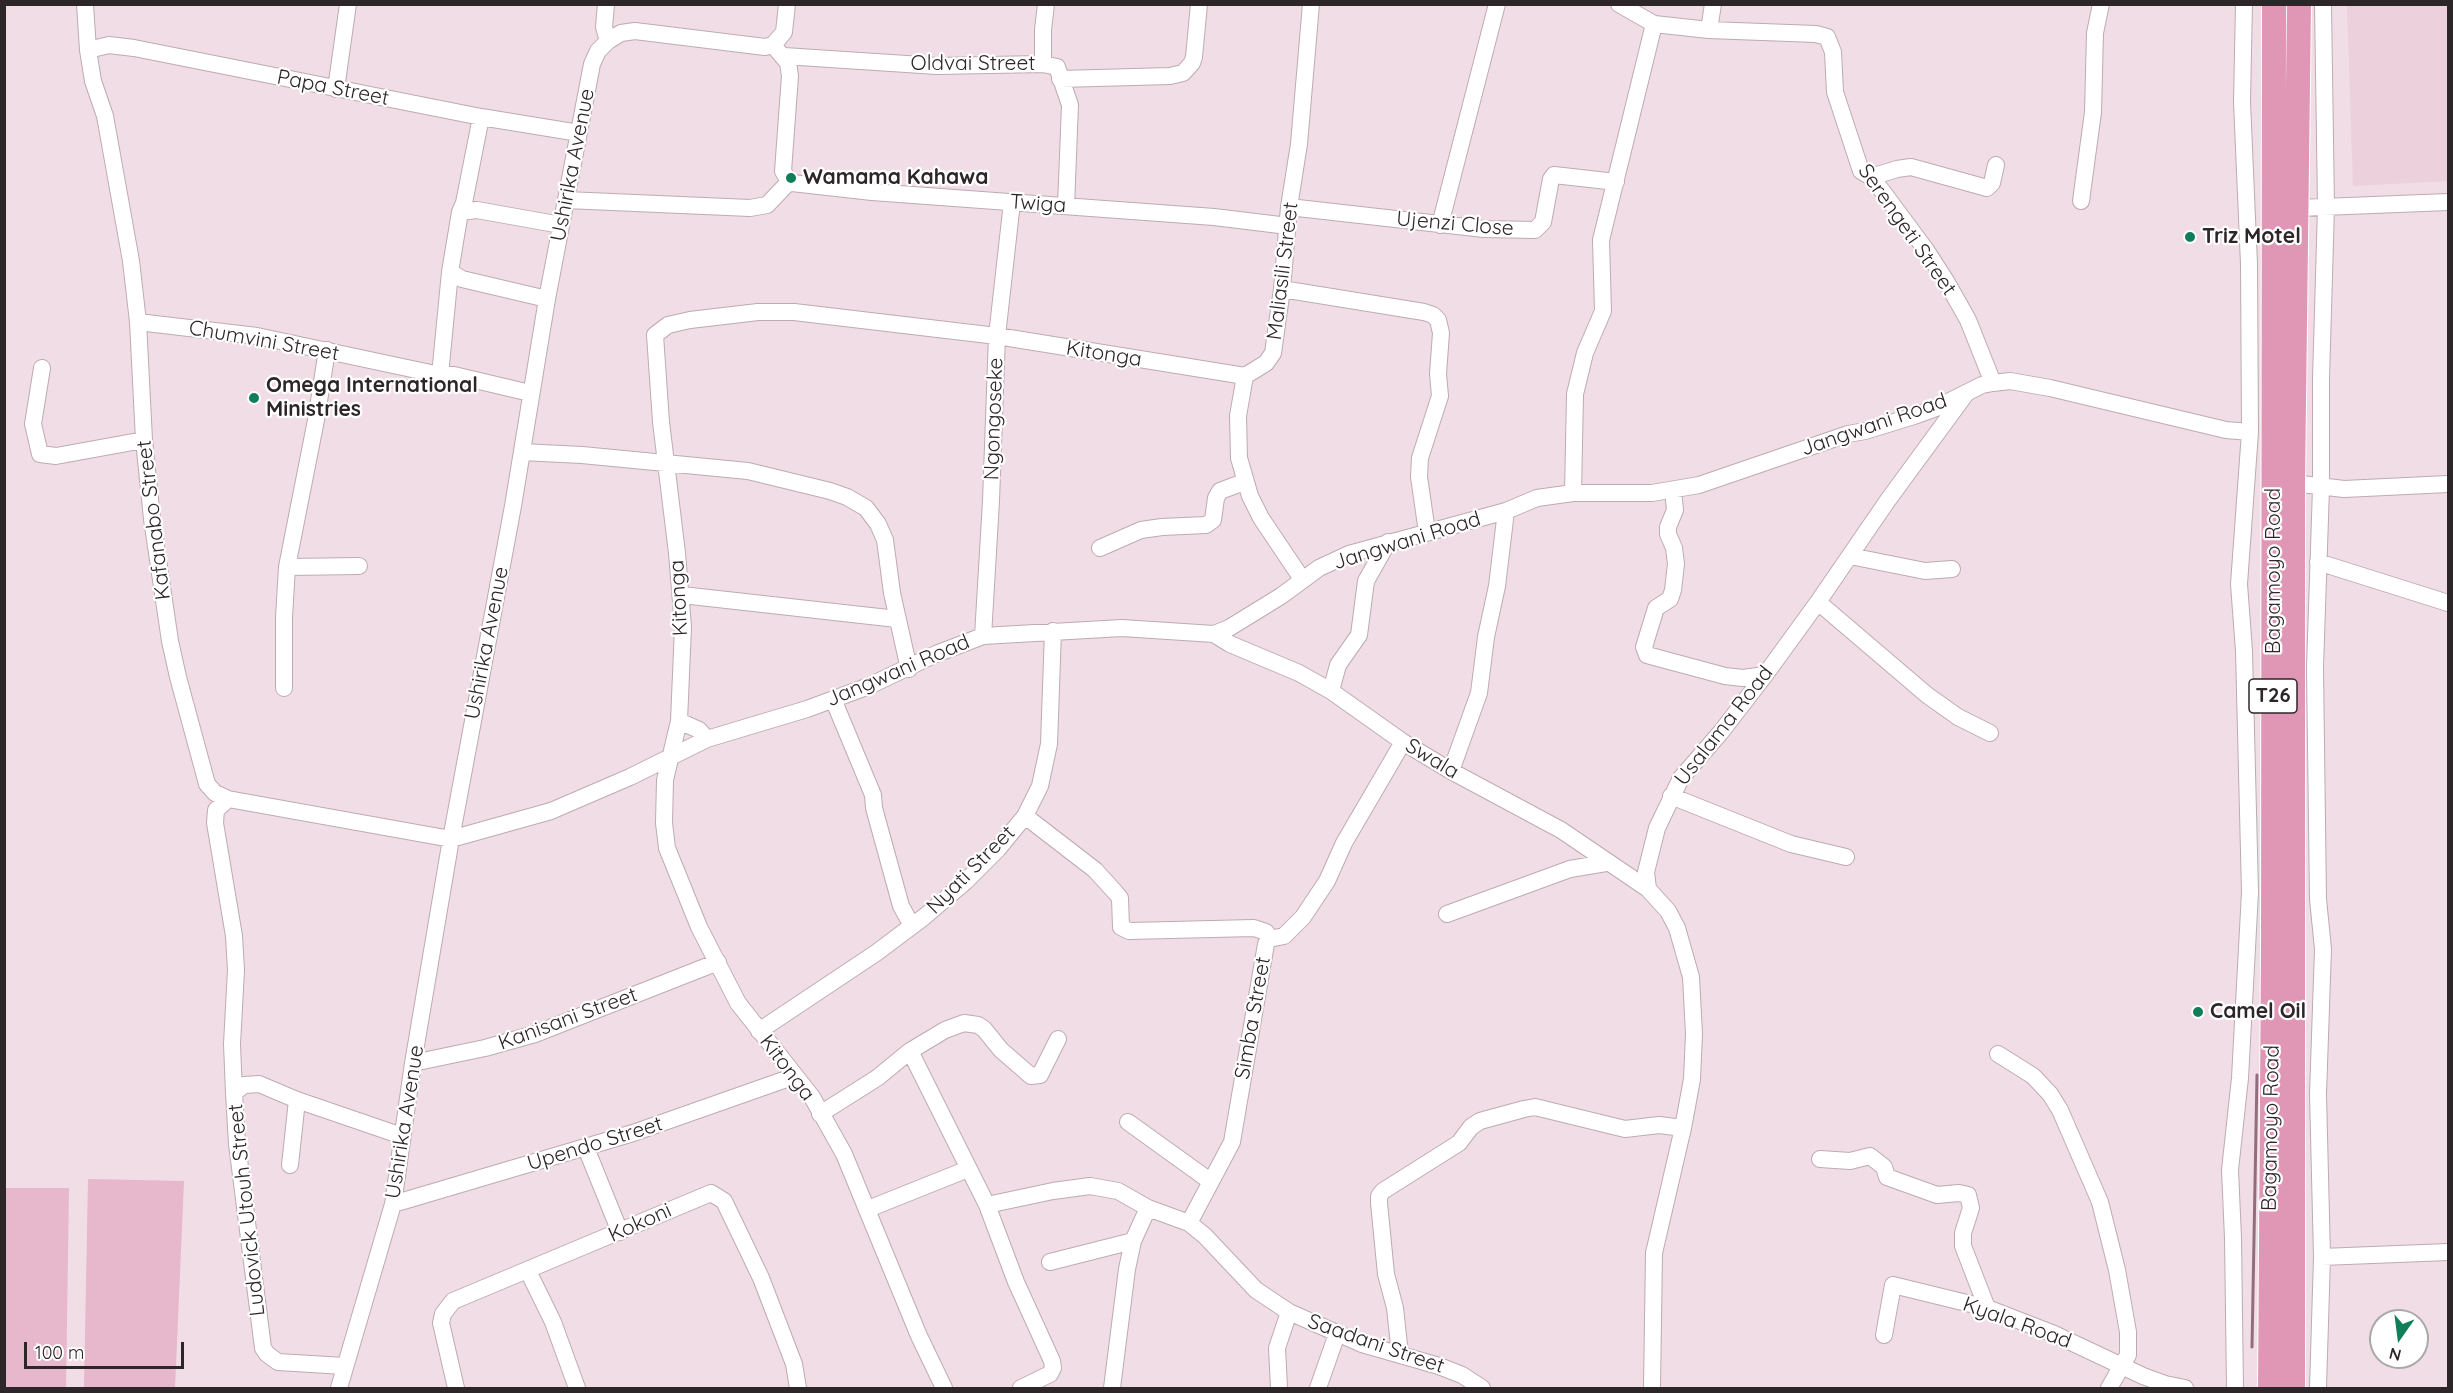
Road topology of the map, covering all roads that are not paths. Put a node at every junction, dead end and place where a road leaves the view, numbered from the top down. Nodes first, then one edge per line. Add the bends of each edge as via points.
1 (86, 4) edge
2 (348, 4) edge
3 (606, 4) edge
4 (787, 4) edge
5 (1046, 4) edge
6 (1199, 4) edge
7 (1311, 4) edge
8 (1497, 4) edge
9 (1619, 4) edge
10 (1713, 4) edge
11 (2102, 4) edge
12 (2244, 4) edge
13 (2274, 4) edge
14 (2299, 4) edge
15 (2323, 4) edge
16 (1653, 24) junction
17 (1708, 30) junction
18 (608, 41) junction
19 (88, 50) junction
20 (778, 50) junction
21 (1043, 64) junction
22 (1060, 79) junction
23 (336, 89) junction
24 (481, 117) junction
25 (579, 133) junction
26 (1996, 165) dead end
27 (1871, 177) junction
28 (788, 180) junction
29 (1616, 182) junction
30 (566, 200) junction
31 (2081, 201) dead end
32 (1012, 202) junction
33 (2448, 202) edge
34 (1066, 206) junction
35 (1289, 207) junction
36 (2326, 207) junction
37 (2298, 208) junction
38 (460, 212) junction
39 (561, 225) junction
40 (1440, 225) junction
41 (1288, 226) junction
42 (450, 272) junction
43 (1282, 289) junction
44 (547, 299) junction
45 (138, 322) junction
46 (997, 336) junction
47 (327, 350) junction
48 (42, 368) dead end
49 (440, 375) junction
50 (1245, 376) junction
51 (1993, 383) junction
52 (1967, 392) junction
53 (530, 393) junction
54 (2250, 432) junction
55 (144, 440) junction
56 (522, 452) junction
57 (665, 462) junction
58 (1244, 482) junction
59 (2293, 483) junction
60 (2448, 484) edge
61 (2321, 488) junction
62 (1673, 490) junction
63 (1573, 493) junction
64 (1506, 511) junction
65 (1427, 532) junction
66 (1388, 542) junction
67 (1100, 548) dead end
68 (1850, 556) junction
69 (2318, 562) junction
70 (359, 566) dead end
71 (287, 567) junction
72 (1952, 569) dead end
73 (1302, 579) junction
74 (682, 595) junction
75 (1818, 602) junction
76 (2448, 603) edge
77 (897, 619) junction
78 (1053, 631) junction
79 (1214, 634) junction
80 (983, 636) junction
81 (909, 669) junction
82 (1765, 675) junction
83 (284, 688) dead end
84 (1331, 691) junction
85 (833, 699) junction
86 (679, 721) junction
87 (1990, 733) dead end
88 (707, 740) junction
89 (1403, 742) junction
90 (671, 757) junction
91 (1451, 771) junction
92 (1671, 796) junction
93 (228, 799) junction
94 (1024, 816) junction
95 (451, 839) junction
96 (1846, 857) dead end
97 (1606, 863) junction
98 (1648, 889) junction
99 (1447, 914) dead end
100 (912, 926) junction
101 (1277, 938) junction
102 (1302, 943) dead end
103 (718, 962) junction
104 (759, 1031) junction
105 (1058, 1039) dead end
106 (910, 1051) junction
107 (1998, 1054) dead end
108 (413, 1063) junction
109 (795, 1076) junction
110 (234, 1093) junction
111 (297, 1100) junction
112 (820, 1114) junction
113 (1128, 1122) dead end
114 (1683, 1128) junction
115 (402, 1136) junction
116 (586, 1148) junction
117 (1820, 1159) dead end
118 (290, 1165) dead end
119 (968, 1169) junction
120 (1210, 1181) junction
121 (393, 1204) junction
122 (987, 1205) junction
123 (1148, 1208) junction
124 (868, 1209) junction
125 (1189, 1223) junction
126 (620, 1232) junction
127 (1133, 1241) junction
128 (2448, 1252) edge
129 (2322, 1257) junction
130 (1050, 1262) dead end
131 (528, 1271) junction
132 (1987, 1308) junction
133 (1289, 1312) junction
134 (1336, 1334) junction
135 (1884, 1335) dead end
136 (1400, 1354) junction
137 (2123, 1364) junction
138 (344, 1366) junction
139 (339, 1389) edge
140 (456, 1389) edge
141 (577, 1389) edge
142 (798, 1389) edge
143 (944, 1389) edge
144 (1021, 1389) edge
145 (1112, 1389) edge
146 (1280, 1389) edge
147 (1318, 1389) edge
148 (1482, 1389) edge
149 (1652, 1389) edge
150 (2109, 1389) edge
151 (2185, 1389) edge
152 (2235, 1389) edge
153 (2270, 1389) edge
154 (2292, 1389) edge
155 (2318, 1389) edge

1 - 19 street, Kafanabo Street
2 - 23 street
3 - 18 street via 604,27
4 - 20 street
5 - 21 street
6 - 22 street via 1194,57 1183,73
7 - 35 street, Maliasili Street via 1299,144
8 - 40 street
9 - 16 street, Serengeti Street
10 - 17 street
11 - 31 street
12 - 54 street via 2242,102 2250,275
13 - 153 highway, Bagamoyo Road / T26
14 - 37 highway, Bagamoyo Road / T26
15 - 36 street
16 - 17 street, Serengeti Street
16 - 29 street
17 - 27 street, Serengeti Street via 1827,37 1833,52 1835,92 1861,171
18 - 20 street, Oldvai Street via 635,31
18 - 25 street, Ushirika Avenue via 592,64
19 - 23 street, Papa Street via 109,45 134,48
19 - 45 street, Kafanabo Street via 107,127
20 - 21 street, Oldvai Street via 938,66
20 - 28 street via 788,63 790,76 783,171
21 - 22 street, Oldvai Street via 1057,67
22 - 34 street, Oldvai Street via 1070,105
23 - 24 street, Papa Street
24 - 25 street, Papa Street
24 - 38 street
25 - 30 street, Ushirika Avenue
26 - 27 street via 1987,188 1911,167
27 - 51 street, Serengeti Street via 1946,281 1968,320
28 - 30 street via 767,205 750,208
28 - 32 street, Twiga via 797,185
29 - 40 street, Ujenzi Close via 1554,176 1543,222 1535,230
29 - 63 street via 1601,240 1603,311 1585,353 1575,394
30 - 39 street, Ushirika Avenue
32 - 34 street, Twiga
32 - 46 street, Ngongoseke
33 - 36 street
34 - 41 street, Twiga
35 - 40 street, Ujenzi Close
35 - 41 street, Maliasili Street
36 - 37 street
36 - 61 street
37 - 59 highway, Bagamoyo Road / T26
38 - 39 street via 477,210
38 - 42 street
39 - 44 street, Ushirika Avenue
41 - 43 street, Maliasili Street
42 - 44 street via 462,279
42 - 49 street
43 - 50 street, Maliasili Street via 1273,353 1266,363
43 - 65 street via 1424,312 1438,320 1440,396 1420,458 1419,477
44 - 53 street, Ushirika Avenue
45 - 47 street, Chumvini Street via 257,336
45 - 55 street, Kafanabo Street
46 - 50 street, Kitonga
46 - 57 street, Kitonga via 794,312 758,312 668,325 655,335
46 - 80 street, Ngongoseke
47 - 49 street, Chumvini Street
47 - 71 street
48 - 55 street via 33,424 40,454 56,456
49 - 53 street, Chumvini Street
50 - 58 street via 1238,416
51 - 52 street, Jangwani Road
51 - 54 street, Jangwani Road via 2010,381 2050,388 2183,421
52 - 62 street, Jangwani Road via 1914,416
52 - 68 street, Usalama Road
53 - 56 street, Ushirika Avenue
54 - 152 street via 2239,584 2250,892 2240,1078 2230,1170
55 - 93 street, Kafanabo Street via 162,593 178,677 207,784
56 - 57 street
56 - 95 street, Ushirika Avenue
57 - 74 street, Kitonga
57 - 77 street via 758,473 830,490 866,508 885,540
58 - 67 street via 1220,491 1213,520 1206,525 1141,530
58 - 73 street via 1261,518
59 - 61 street
59 - 154 highway, Bagamoyo Road / T26
60 - 61 street
61 - 69 street
62 - 63 street, Jangwani Road
62 - 82 street via 1675,510 1668,527 1676,564 1673,590 1670,599 1656,608 1644,647 1647,655 1725,676
63 - 64 street, Jangwani Road via 1538,498
64 - 65 street, Jangwani Road
64 - 91 street via 1479,693
65 - 66 street, Jangwani Road
66 - 73 street, Jangwani Road via 1349,554
66 - 84 street via 1366,581 1359,634 1338,665
68 - 72 street via 1925,571
68 - 75 street, Usalama Road
69 - 76 street
69 - 129 street via 2315,668 2318,899 2323,950 2318,1094
70 - 71 street
71 - 83 street
73 - 79 street, Jangwani Road via 1281,596
74 - 77 street
74 - 86 street, Kitonga
75 - 82 street, Usalama Road
75 - 87 street via 1927,695
77 - 81 street
78 - 79 street, Jangwani Road via 1122,628
78 - 80 street, Jangwani Road
78 - 94 street, Nyati Street via 1049,744 1040,786
79 - 84 street, Swala
80 - 81 street, Jangwani Road
81 - 85 street, Jangwani Road
82 - 92 street, Usalama Road via 1681,778
84 - 89 street, Swala
85 - 88 street, Jangwani Road
85 - 100 street via 873,795 901,906
86 - 88 street via 699,730
86 - 90 street, Kitonga
88 - 90 street, Jangwani Road
89 - 91 street, Swala
89 - 101 street, Simba Street via 1344,843 1327,881 1303,917
90 - 95 street, Jangwani Road via 551,811
90 - 103 street, Kitonga via 664,800 668,848 699,927
91 - 97 street, Swala via 1561,830
92 - 96 street via 1791,844
92 - 98 street, Usalama Road via 1650,849
93 - 95 street, Kafanabo Street
93 - 110 street via 216,810 215,823 234,936
94 - 100 street, Nyati Street via 965,882
94 - 101 street via 1095,870 1120,898 1121,927 1129,931 1254,928
95 - 108 street, Ushirika Avenue
97 - 98 street, Swala
97 - 99 street via 1570,869
98 - 114 street via 1677,927 1691,976 1692,1079
100 - 104 street, Nyati Street
101 - 102 street
101 - 120 street, Simba Street via 1265,951 1232,1142
103 - 104 street, Kitonga via 738,1003
103 - 108 street, Kanisani Street via 535,1034
104 - 109 street, Kitonga
105 - 106 street via 1040,1075 1031,1076 984,1029 971,1023 945,1030
106 - 112 street via 877,1078
106 - 119 street
107 - 137 street via 2033,1076 2050,1094 2100,1202 2128,1332 2128,1355
108 - 115 street, Ushirika Avenue
109 - 112 street, Kitonga
109 - 116 street, Upendo Street
110 - 111 street, Ludovick Utouh Street via 244,1085 259,1084
110 - 138 street, Ludovick Utouh Street via 263,1348 278,1362
111 - 115 street, Ludovick Utouh Street
111 - 118 street
112 - 124 street, Kitonga via 844,1154
113 - 120 street
114 - 136 street via 1659,1125 1625,1129 1544,1109 1524,1108 1480,1121 1459,1143 1383,1191 1379,1203 1386,1275 1395,1308
114 - 149 street via 1654,1253
115 - 121 street, Ushirika Avenue
116 - 121 street, Upendo Street
116 - 126 street
117 - 132 street via 1850,1161 1870,1156 1884,1167 1887,1177 1937,1195 1968,1195 1971,1208 1963,1233 1964,1246
119 - 122 street
119 - 124 street
120 - 125 street, Simba Street
121 - 138 street, Ushirika Avenue
122 - 123 street, Saadani Street via 1090,1186 1118,1191
122 - 144 street via 1053,1364 1047,1376
123 - 125 street, Saadani Street
123 - 127 street
124 - 143 street, Kitonga
125 - 133 street, Saadani Street via 1256,1290
126 - 131 street, Kokoni
126 - 142 street, Kokoni via 704,1194 719,1196 761,1278 794,1364
127 - 130 street
127 - 145 street
128 - 129 street
129 - 155 street
131 - 140 street, Kokoni via 453,1301 447,1307 441,1323
131 - 141 street via 554,1322
132 - 135 street, Kyala Road via 1893,1285
132 - 137 street, Kyala Road
133 - 134 street, Saadani Street
133 - 146 street via 1277,1348
134 - 136 street, Saadani Street
134 - 147 street
136 - 148 street, Saadani Street via 1447,1369
137 - 150 street
137 - 151 street, Kyala Road
138 - 139 street, Ushirika Avenue

